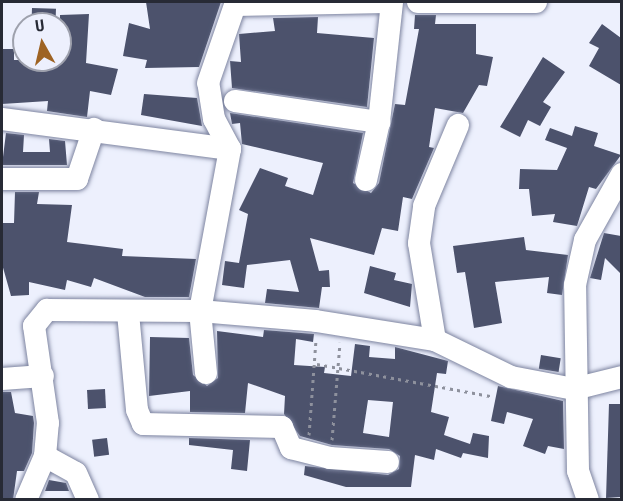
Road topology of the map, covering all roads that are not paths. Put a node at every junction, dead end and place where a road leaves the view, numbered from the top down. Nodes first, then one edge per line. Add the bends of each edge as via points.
1 (386, 2) edge
2 (392, 2) edge
3 (418, 2) edge
4 (536, 2) edge
5 (235, 3) edge
6 (235, 101) dead end
7 (2, 119) edge
8 (379, 123) junction
9 (458, 125) dead end
10 (94, 129) junction
11 (230, 149) junction
12 (621, 174) edge
13 (2, 179) edge
14 (366, 180) dead end
15 (613, 202) edge
16 (200, 311) junction
17 (128, 313) junction
18 (435, 340) junction
19 (206, 373) dead end
20 (43, 376) junction
21 (621, 377) edge
22 (2, 378) edge
23 (574, 389) junction
24 (45, 456) junction
25 (388, 462) dead end
26 (26, 500) edge
27 (88, 500) edge
28 (588, 500) edge

1 - 5 street
2 - 8 street
3 - 4 street
5 - 11 street via 208,83 214,119
6 - 8 street
7 - 10 street
8 - 14 street
9 - 18 street via 424,206 418,243
10 - 11 street
10 - 13 street via 77,178
11 - 16 street
12 - 15 street
15 - 23 street via 585,240 575,285
16 - 17 street
16 - 18 street via 316,321
16 - 19 street
17 - 20 street via 57,309 41,314 34,326
17 - 25 street via 136,410 143,424 282,427 288,444 308,452 330,458
18 - 23 street via 511,377
20 - 22 street
20 - 24 street
21 - 23 street
23 - 28 street via 578,471
24 - 26 street
24 - 27 street via 76,473

